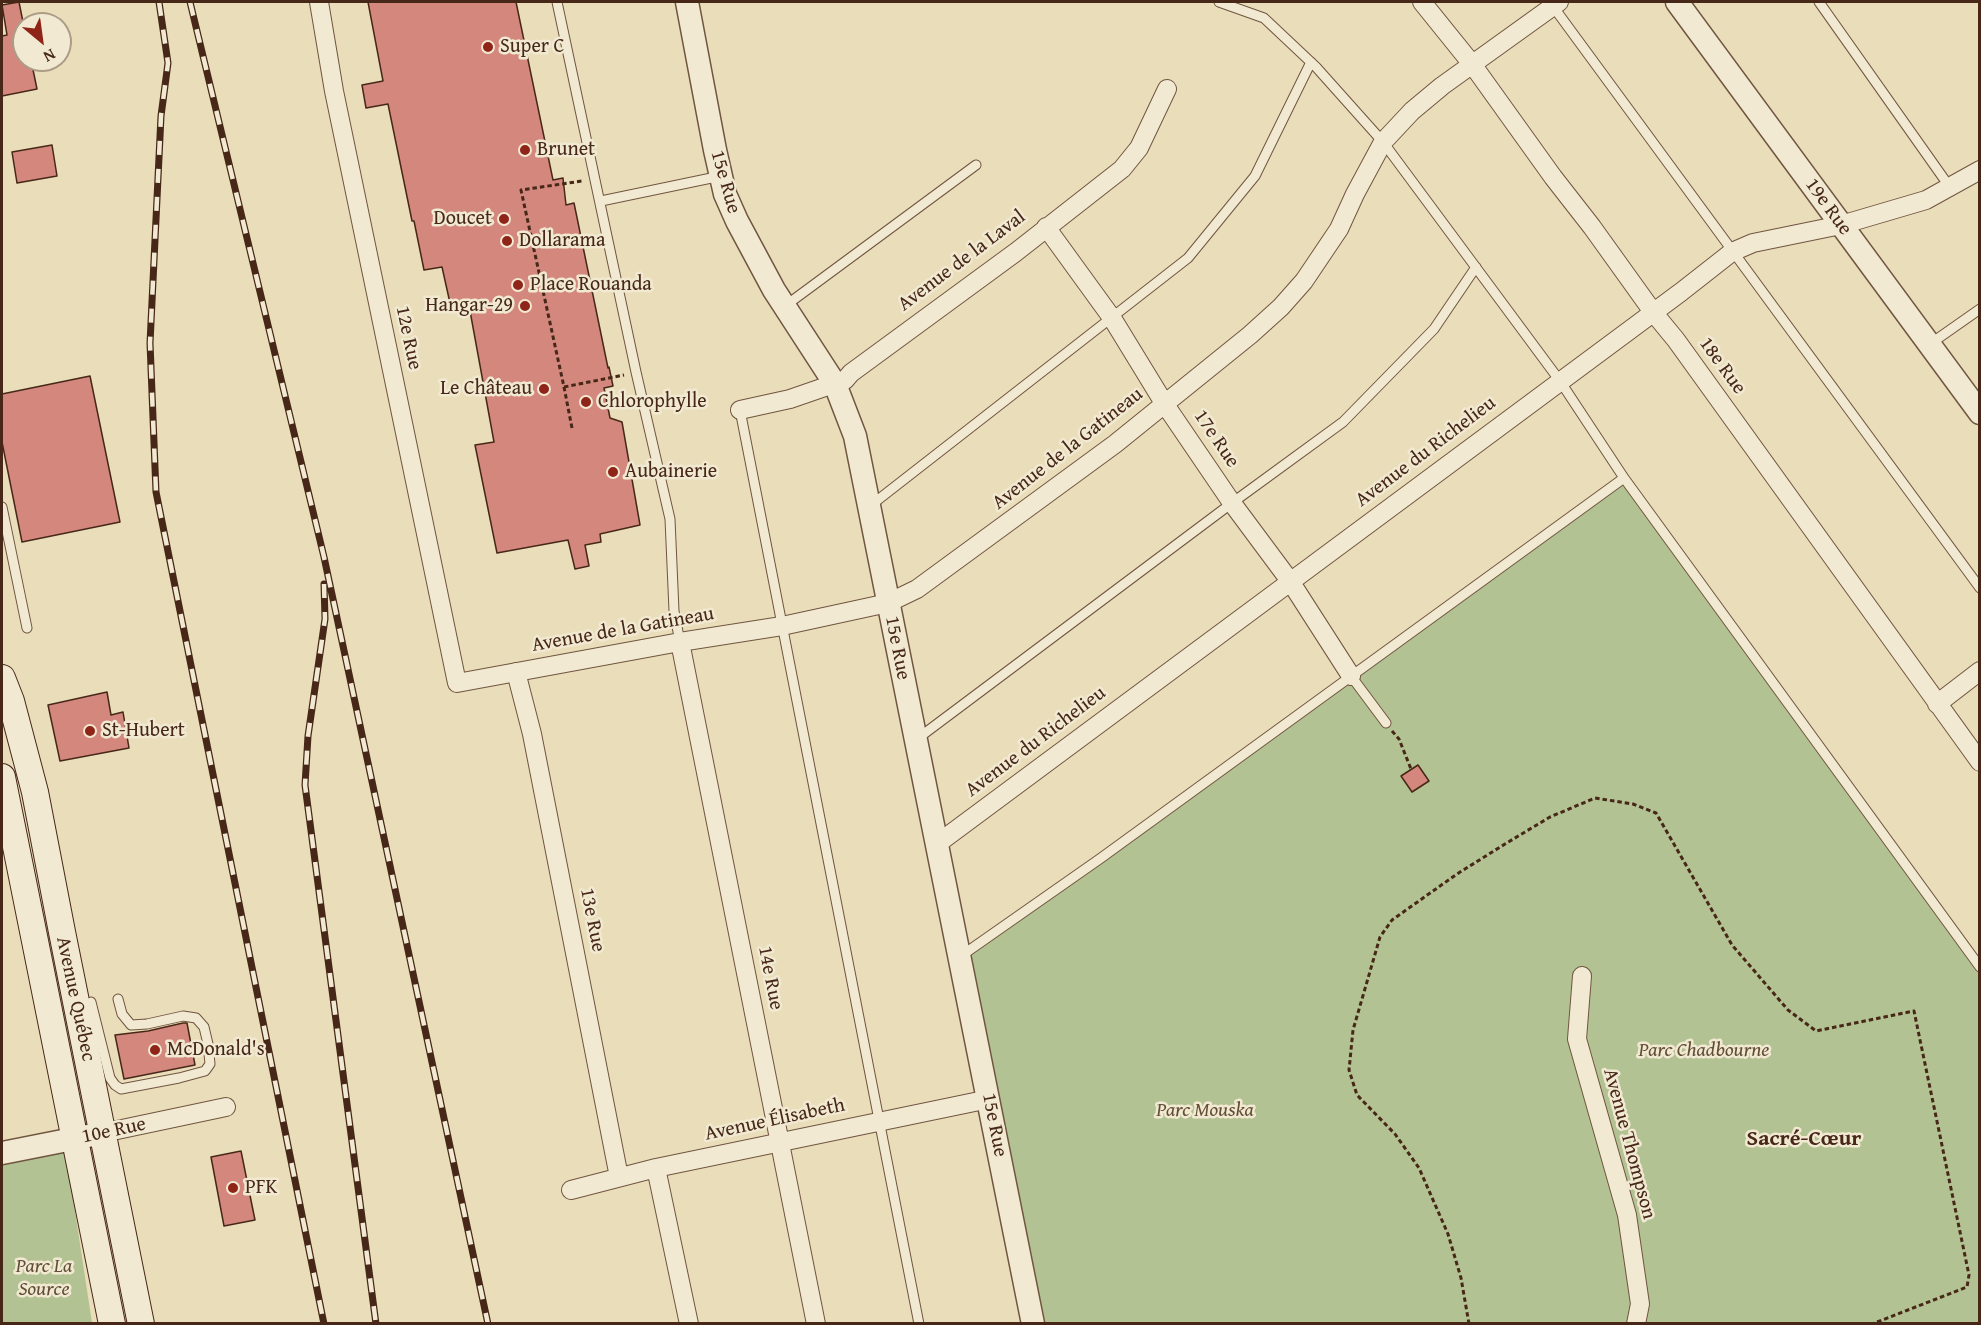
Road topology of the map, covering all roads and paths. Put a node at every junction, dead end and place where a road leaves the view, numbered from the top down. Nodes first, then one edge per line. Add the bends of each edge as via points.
1 (319, 2) edge
2 (557, 2) edge
3 (687, 2) edge
4 (1219, 2) edge
5 (1422, 2) edge
6 (1677, 2) edge
7 (1819, 2) edge
8 (1554, 3) edge
9 (1311, 62) junction
10 (1472, 64) junction
11 (1167, 89) dead end
12 (1383, 142) junction
13 (976, 165) dead end
14 (1980, 170) edge
15 (721, 176) junction
16 (596, 179) junction
17 (1949, 186) junction
18 (601, 201) junction
19 (1841, 225) junction
20 (1046, 227) junction
21 (1732, 252) junction
22 (1476, 267) junction
23 (785, 306) junction
24 (1980, 309) edge
25 (1653, 312) junction
26 (1112, 318) junction
27 (1929, 345) junction
28 (636, 372) junction
29 (1560, 381) junction
30 (835, 384) junction
31 (564, 387) junction
32 (1164, 403) junction
33 (1978, 406) edge
34 (740, 411) joint
35 (572, 428) dead end
36 (1624, 478) junction
37 (1232, 503) junction
38 (2, 507) edge
39 (869, 507) junction
40 (1290, 581) junction
41 (1980, 588) edge
42 (888, 603) junction
43 (782, 626) junction
44 (27, 628) dead end
45 (680, 642) junction
46 (1980, 671) edge
47 (516, 672) junction
48 (1351, 676) junction
49 (2, 678) edge
50 (457, 683) joint
51 (1937, 704) junction
52 (1386, 723) dead end
53 (1399, 739) dead end
54 (916, 740) junction
55 (1980, 762) edge
56 (1411, 769) dead end
57 (2, 777) edge
58 (936, 844) junction
59 (961, 957) junction
60 (1980, 967) edge
61 (1582, 976) dead end
62 (118, 999) dead end
63 (91, 1002) dead end
64 (989, 1099) junction
65 (226, 1107) dead end
66 (879, 1122) junction
67 (103, 1133) junction
68 (76, 1139) junction
69 (780, 1143) junction
70 (2, 1153) edge
71 (656, 1168) junction
72 (619, 1177) junction
73 (572, 1190) dead end
74 (112, 1323) edge
75 (141, 1323) edge
76 (689, 1323) edge
77 (816, 1323) edge
78 (919, 1323) edge
79 (1033, 1323) edge
80 (1469, 1323) edge
81 (1636, 1323) edge
82 (1872, 1323) edge

1 - 50 street, 12e Rue
2 - 16 lane
3 - 15 street, 15e Rue
4 - 9 lane via 1264,18
5 - 10 street, 18e Rue
6 - 19 street, 19e Rue
7 - 17 lane
8 - 10 street, Avenue de la Gatineau
8 - 21 lane
9 - 12 lane
9 - 26 lane via 1255,176 1188,258
10 - 12 street, Avenue de la Gatineau via 1412,111
10 - 25 street, 18e Rue
11 - 20 street, Avenue de la Laval via 1139,148 1122,170
12 - 22 lane
12 - 32 street, Avenue de la Gatineau via 1338,229 1304,281 1250,335
13 - 23 lane
14 - 17 street, Avenue du Richelieu
15 - 18 lane
15 - 23 street, 15e Rue via 737,221
16 - 18 lane
16 - 31 path via 521,190
17 - 19 street, Avenue du Richelieu via 1926,200
18 - 28 lane
19 - 21 street, Avenue du Richelieu via 1753,243
19 - 27 street, 19e Rue
20 - 26 street, 17e Rue
20 - 30 street, Avenue de la Laval
21 - 25 street, Avenue du Richelieu
21 - 41 lane
22 - 29 lane
22 - 37 lane via 1434,329 1343,422
23 - 30 street, 15e Rue
24 - 27 lane
25 - 29 street, Avenue du Richelieu
25 - 51 street, 18e Rue
26 - 32 street, 17e Rue
26 - 39 lane
27 - 33 street, 19e Rue
28 - 31 path
28 - 45 lane via 670,519 674,611
29 - 36 lane
29 - 40 street, Avenue du Richelieu
30 - 34 street, Avenue de la Laval
30 - 39 street, 15e Rue via 855,436
31 - 35 path
32 - 37 street, 17e Rue
32 - 42 street, Avenue de la Gatineau via 1010,523 917,589
34 - 43 lane
36 - 48 lane
36 - 60 lane
37 - 40 street, 17e Rue
37 - 54 lane
38 - 44 lane
39 - 42 street, 15e Rue
40 - 48 street, 17e Rue
40 - 58 street, Avenue du Richelieu
42 - 43 street, Avenue de la Gatineau
42 - 54 street, 15e Rue
43 - 45 street, Avenue de la Gatineau
43 - 66 lane
45 - 47 street, Avenue de la Gatineau
45 - 69 street, 14e Rue
46 - 51 street
47 - 50 street, Avenue de la Gatineau
47 - 72 street, 13e Rue via 532,734
48 - 52 lane
48 - 59 lane
49 - 67 main road, Avenue Québec via 35,792
51 - 55 street, 18e Rue
53 - 56 path
54 - 58 street, 15e Rue
57 - 68 main road, Avenue Québec
58 - 59 street, 15e Rue
59 - 64 street, 15e Rue
61 - 81 street, Avenue Thompson via 1577,1039 1627,1215 1640,1304
62 - 63 lane via 122,1014 131,1025 183,1016 196,1018 204,1027 208,1044 210,1064 205,1071 121,1089 110,1078
64 - 66 street, Avenue Élisabeth
64 - 79 street, 15e Rue
65 - 67 street, 10e Rue
66 - 69 street, Avenue Élisabeth
66 - 78 lane
67 - 68 street, 10e Rue
67 - 75 main road, Avenue Québec
68 - 70 street, 10e Rue
68 - 74 main road, Avenue Québec
69 - 71 street, Avenue Élisabeth
69 - 77 street, 14e Rue
71 - 72 street, Avenue Élisabeth
71 - 76 street
72 - 73 street, Avenue Élisabeth
80 - 82 path via 1448,1234 1419,1168 1395,1134 1357,1095 1349,1070 1353,1030 1380,937 1392,920 1504,844 1550,817 1595,798 1633,804 1656,813 1732,945 1788,1010 1816,1031 1914,1011 1969,1275 1967,1287

